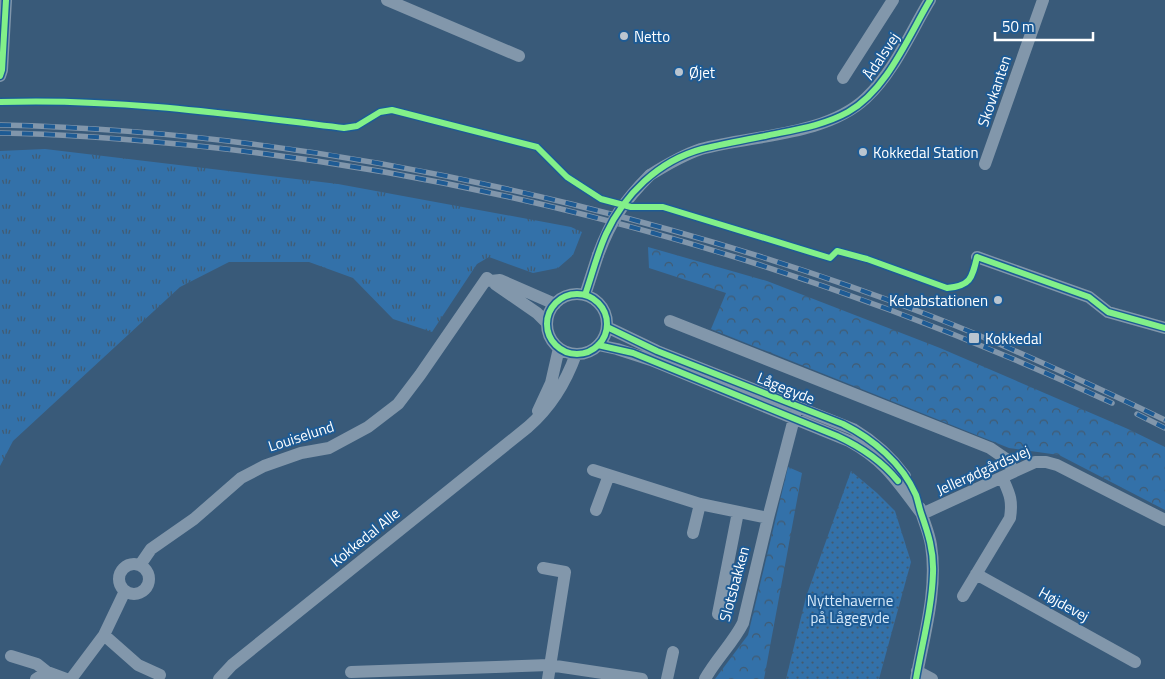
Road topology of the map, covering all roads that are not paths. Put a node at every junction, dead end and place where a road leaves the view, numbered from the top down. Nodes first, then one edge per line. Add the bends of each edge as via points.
1 (6, 0) edge
2 (387, 0) edge
3 (893, 0) edge
4 (930, 0) edge
5 (1043, 0) edge
6 (519, 56) dead end
7 (0, 76) edge
8 (843, 78) dead end
9 (986, 164) dead end
10 (977, 257) dead end
11 (491, 281) junction
12 (585, 295) junction
13 (555, 304) junction
14 (670, 321) dead end
15 (547, 323) junction
16 (606, 327) junction
17 (1165, 328) edge
18 (598, 345) junction
19 (559, 348) junction
20 (576, 354) junction
21 (796, 413) junction
22 (533, 423) junction
23 (593, 470) dead end
24 (1014, 471) junction
25 (609, 475) junction
26 (1002, 477) junction
27 (700, 504) junction
28 (596, 510) dead end
29 (738, 512) junction
30 (922, 514) junction
31 (768, 518) junction
32 (1165, 520) edge
33 (693, 533) dead end
34 (140, 565) junction
35 (543, 568) dead end
36 (976, 574) junction
37 (125, 591) junction
38 (962, 596) dead end
39 (718, 614) dead end
40 (104, 635) junction
41 (673, 652) dead end
42 (11, 656) dead end
43 (1136, 662) dead end
44 (549, 665) junction
45 (47, 672) junction
46 (351, 672) dead end
47 (406, 674) edge
48 (160, 675) dead end
49 (916, 675) edge
50 (36, 679) edge
51 (66, 679) edge
52 (72, 679) edge
53 (219, 679) edge
54 (548, 679) edge
55 (642, 679) edge
56 (667, 679) edge
57 (705, 679) edge
58 (932, 679) edge

1 - 7 street
2 - 6 street
3 - 8 street
4 - 12 street, Ådalsvej, bridge via 886,75 849,112 824,123 700,150 676,159 650,175 619,210 606,234
5 - 9 street, Skovkanten
10 - 17 street via 1089,297 1108,312
11 - 13 street via 500,280
11 - 15 street
11 - 34 street, Louiselund via 487,278 398,404 368,427 329,448 264,466 241,478 194,520 151,549
12 - 13 street via 570,295
12 - 16 street via 601,307
13 - 15 street
14 - 24 street, Lågegyde via 990,448 1006,459
15 - 19 street via 550,337
16 - 18 street
16 - 21 street, Lågegyde
18 - 20 street
18 - 21 street, Lågegyde via 633,354
19 - 20 street
19 - 22 street, Kokkedal Alle via 551,383
20 - 22 street, Kokkedal Alle via 554,399
21 - 30 street, Lågegyde via 877,459 892,473
21 - 30 street, Lågegyde via 843,424 870,441 899,469 916,496
21 - 31 street, Slotsbakken
22 - 53 street, Kokkedal Alle via 232,665
23 - 25 street
24 - 26 street, Jellerødgårdsvej
24 - 32 street, Jellerødgårdsvej via 1034,462 1057,465
25 - 27 street
25 - 28 street
26 - 30 street, Jellerødgårdsvej
26 - 36 street via 1011,497 1010,518
27 - 29 street
27 - 33 street
29 - 31 street
29 - 39 street, Slotsbakken
30 - 49 street, Lågegyde via 930,537 933,571
31 - 57 street, Slotsbakken via 744,622
34 - 37 street via 130,564 122,569 118,578
34 - 37 street via 149,576 147,585 135,594
35 - 44 street via 565,572
36 - 38 street
36 - 43 street, Højdevej
37 - 40 street
40 - 48 street via 138,665
40 - 52 street
41 - 56 street
42 - 45 street via 37,664
44 - 47 street
44 - 54 street
44 - 55 street
45 - 50 street
45 - 51 street
46 - 47 street
49 - 58 street

